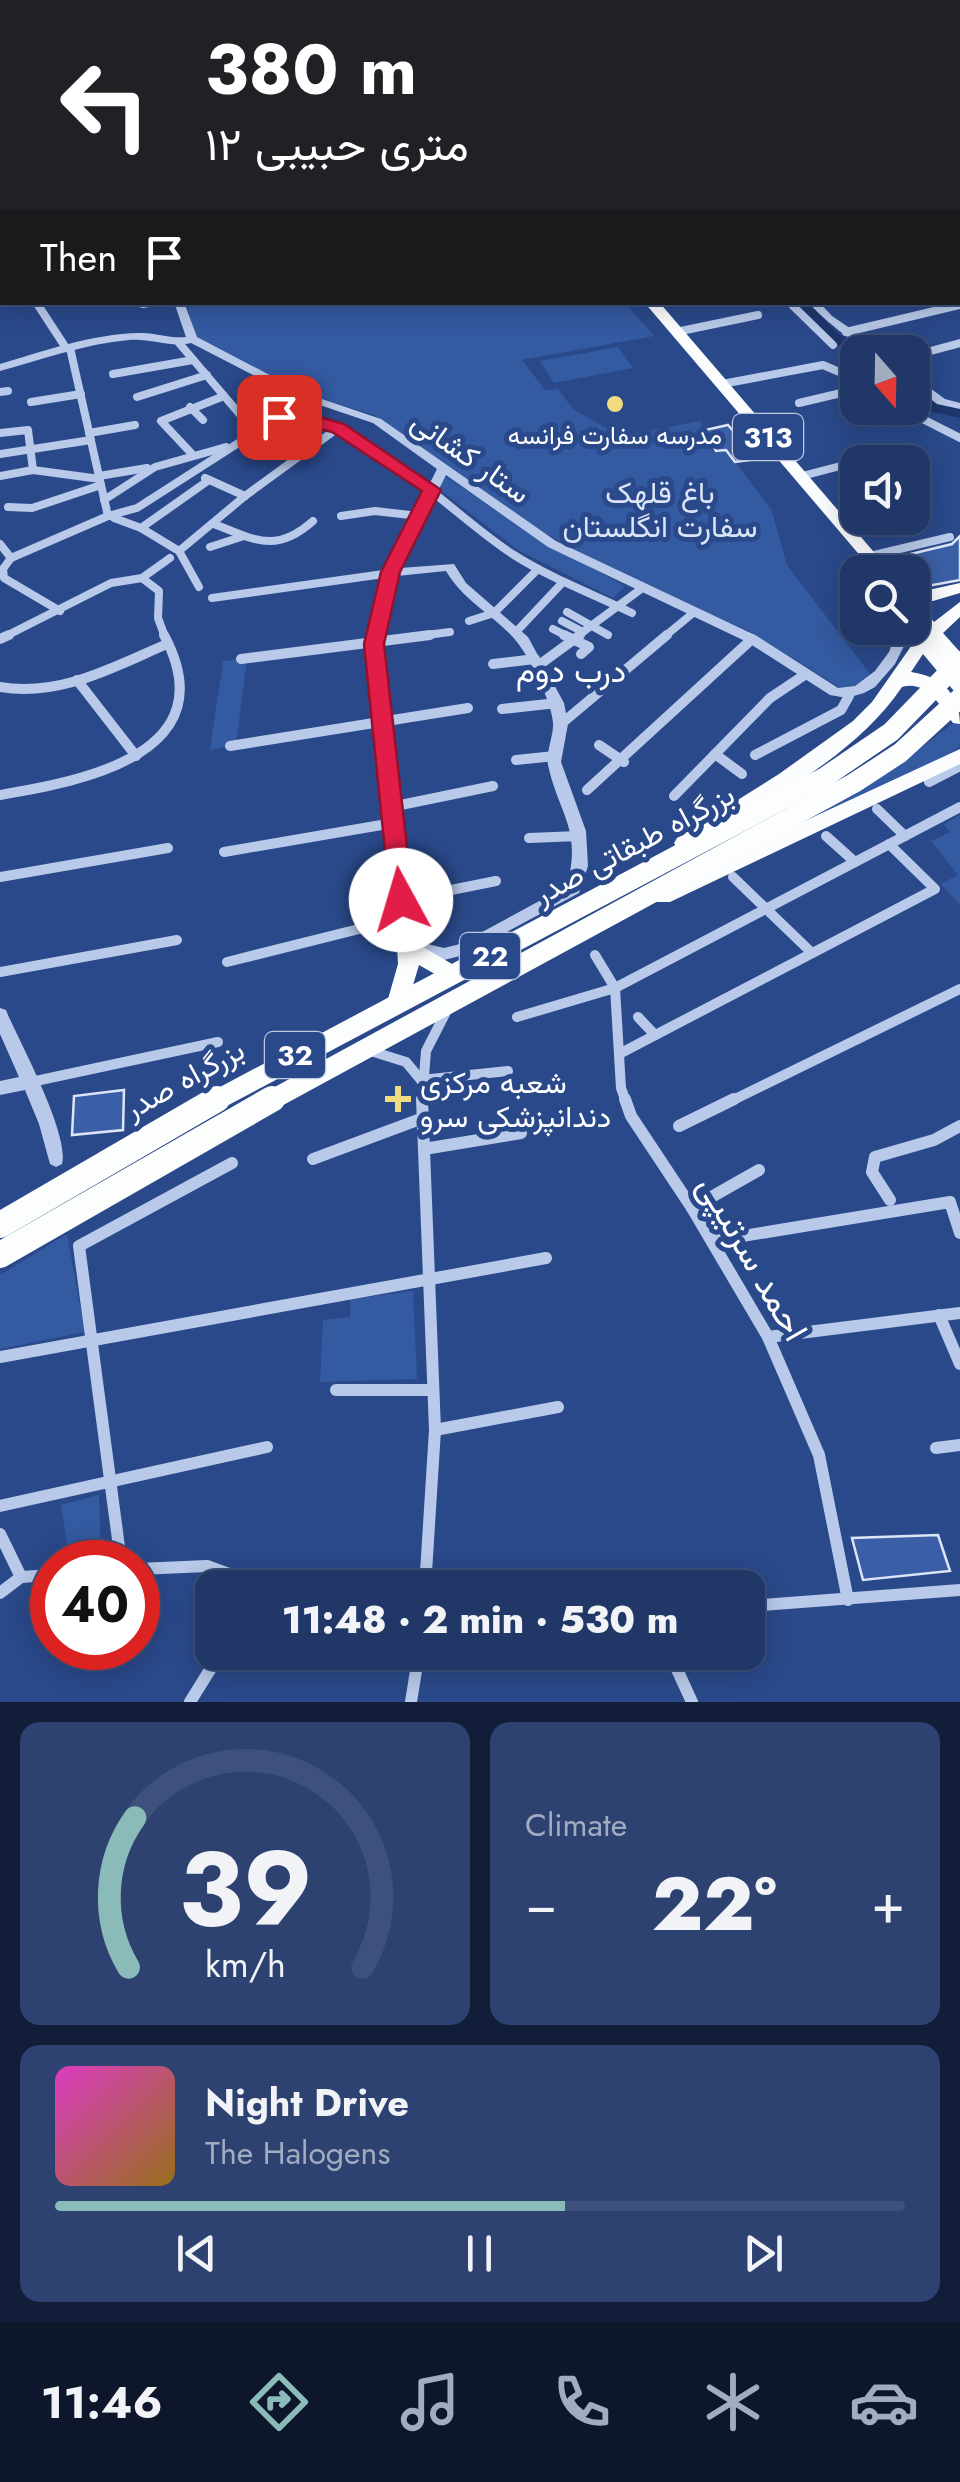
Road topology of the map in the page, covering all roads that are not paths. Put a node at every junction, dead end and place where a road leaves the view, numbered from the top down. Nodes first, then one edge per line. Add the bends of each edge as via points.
1 (38, 305) edge
2 (180, 305) edge
3 (639, 305) edge
4 (654, 305) edge
5 (793, 305) edge
6 (816, 305) edge
7 (960, 305) edge
8 (758, 316) dead end
9 (676, 332) junction
10 (846, 332) junction
11 (851, 335) edge
12 (185, 341) junction
13 (960, 343) edge
14 (833, 345) dead end
15 (68, 348) junction
16 (930, 351) edge
17 (193, 360) junction
18 (0, 368) edge
19 (840, 372) edge
20 (113, 374) dead end
21 (206, 376) junction
22 (722, 384) junction
23 (930, 392) edge
24 (840, 393) edge
25 (80, 394) junction
26 (224, 396) junction
27 (137, 398) dead end
28 (31, 402) dead end
29 (800, 403) dead end
30 (960, 406) edge
31 (190, 408) junction
32 (202, 420) dead end
33 (930, 423) edge
34 (135, 425) dead end
35 (338, 428) junction
36 (254, 432) junction
37 (0, 433) edge
38 (90, 436) junction
39 (960, 438) edge
40 (233, 445) junction
41 (32, 449) junction
42 (0, 454) edge
43 (192, 454) junction
44 (840, 466) edge
45 (155, 467) junction
46 (442, 469) junction
47 (33, 470) junction
48 (193, 472) junction
49 (0, 476) edge
50 (802, 476) junction
51 (100, 480) junction
52 (209, 480) junction
53 (432, 490) junction
54 (245, 496) junction
55 (104, 500) junction
56 (8, 507) dead end
57 (108, 516) junction
58 (341, 516) dead end
59 (419, 516) junction
60 (840, 521) edge
61 (313, 522) dead end
62 (214, 524) junction
63 (142, 528) junction
64 (245, 536) junction
65 (950, 537) dead end
66 (0, 544) edge
67 (210, 547) dead end
68 (174, 555) junction
69 (861, 555) edge
70 (896, 555) edge
71 (10, 558) junction
72 (538, 569) junction
73 (391, 572) junction
74 (142, 578) junction
75 (563, 582) junction
76 (11, 584) junction
77 (0, 587) edge
78 (199, 587) dead end
79 (960, 588) edge
80 (641, 589) junction
81 (930, 594) edge
82 (212, 598) dead end
83 (617, 606) junction
84 (960, 608) edge
85 (60, 611) junction
86 (494, 613) junction
87 (632, 613) dead end
88 (693, 613) junction
89 (564, 617) dead end
90 (469, 620) dead end
91 (553, 629) dead end
92 (587, 629) junction
93 (930, 630) edge
94 (450, 632) dead end
95 (515, 633) junction
96 (930, 633) edge
97 (930, 634) edge
98 (608, 635) dead end
99 (0, 639) edge
100 (574, 639) junction
101 (752, 639) junction
102 (167, 644) junction
103 (374, 644) junction
104 (895, 645) edge
105 (919, 645) edge
106 (581, 654) dead end
107 (960, 658) edge
108 (241, 659) dead end
109 (537, 662) junction
110 (492, 664) dead end
111 (806, 674) junction
112 (76, 680) junction
113 (894, 683) junction
114 (0, 687) edge
115 (960, 687) edge
116 (849, 696) junction
117 (960, 701) edge
118 (558, 703) junction
119 (468, 708) dead end
120 (502, 709) dead end
121 (953, 719) edge
122 (382, 724) junction
123 (562, 724) junction
124 (599, 745) dead end
125 (230, 746) dead end
126 (715, 754) junction
127 (755, 755) dead end
128 (136, 756) junction
129 (556, 756) junction
130 (960, 756) edge
131 (516, 760) dead end
132 (624, 762) junction
133 (960, 766) edge
134 (742, 774) dead end
135 (929, 782) dead end
136 (493, 786) dead end
137 (588, 790) dead end
138 (0, 795) edge
139 (674, 796) dead end
140 (391, 806) junction
141 (960, 808) edge
142 (876, 809) dead end
143 (393, 823) junction
144 (579, 836) junction
145 (826, 836) dead end
146 (904, 836) junction
147 (529, 838) dead end
148 (888, 844) junction
149 (168, 848) dead end
150 (224, 852) dead end
151 (855, 862) junction
152 (0, 877) edge
153 (734, 877) dead end
154 (496, 881) dead end
155 (594, 899) junction
156 (401, 900) junction
157 (767, 910) junction
158 (404, 918) junction
159 (611, 919) junction
160 (177, 940) dead end
161 (408, 946) junction
162 (812, 953) junction
163 (595, 955) dead end
164 (227, 962) dead end
165 (0, 972) edge
166 (450, 973) junction
167 (615, 988) junction
168 (960, 989) edge
169 (399, 1000) junction
170 (448, 1010) junction
171 (0, 1016) edge
172 (517, 1017) dead end
173 (638, 1017) dead end
174 (655, 1035) junction
175 (218, 1042) dead end
176 (374, 1052) junction
177 (621, 1053) junction
178 (508, 1072) dead end
179 (421, 1080) junction
180 (31, 1082) junction
181 (0, 1088) edge
182 (423, 1118) junction
183 (679, 1126) dead end
184 (960, 1126) edge
185 (520, 1133) dead end
186 (424, 1148) junction
187 (56, 1159) dead end
188 (312, 1159) dead end
189 (232, 1163) dead end
190 (759, 1170) dead end
191 (890, 1200) dead end
192 (692, 1208) junction
193 (0, 1222) edge
194 (960, 1233) edge
195 (712, 1241) junction
196 (0, 1257) edge
197 (546, 1258) dead end
198 (428, 1278) junction
199 (960, 1313) edge
200 (940, 1315) junction
201 (94, 1337) junction
202 (768, 1337) junction
203 (0, 1357) edge
204 (960, 1364) edge
205 (336, 1390) dead end
206 (434, 1390) junction
207 (558, 1407) dead end
208 (435, 1430) junction
209 (960, 1445) edge
210 (267, 1447) dead end
211 (936, 1448) dead end
212 (113, 1480) junction
213 (0, 1506) edge
214 (0, 1534) edge
215 (119, 1540) edge
216 (160, 1567) edge
217 (218, 1570) edge
218 (426, 1570) edge
219 (30, 1576) edge
220 (21, 1577) junction
221 (960, 1590) edge
222 (0, 1593) edge
223 (848, 1600) junction
224 (765, 1605) edge
225 (210, 1670) edge
226 (416, 1670) edge
227 (677, 1670) edge
228 (190, 1702) edge
229 (411, 1702) edge
230 (692, 1702) edge

1 - 15 street
2 - 12 street
3 - 69 main road, 313
4 - 9 main road, 313
5 - 14 street
6 - 10 street
7 - 10 street
8 - 9 street
9 - 22 main road, 313
10 - 11 street
12 - 15 street via 139,336
12 - 17 street
12 - 46 street, ستار کشانی via 300,395 377,421
13 - 16 street
15 - 18 street
15 - 25 street
17 - 20 street
17 - 21 street
19 - 22 street via 823,365
21 - 26 street
21 - 27 street
22 - 50 main road, 313
23 - 30 street
24 - 29 street
25 - 28 street
25 - 38 street
26 - 31 street
26 - 36 street
31 - 32 street
31 - 43 street via 161,421
33 - 39 street
34 - 38 street
35 - 36 street via 295,415
35 - 53 street
35 - 54 street
36 - 40 street
37 - 41 street via 28,430
38 - 41 street
38 - 51 street
40 - 43 street
40 - 48 street
41 - 42 street
41 - 47 street
43 - 45 street
44 - 50 street
45 - 51 street
45 - 55 street
46 - 53 street
46 - 80 street, ستار کشانی via 552,544
47 - 49 street
47 - 51 street
48 - 52 street
48 - 57 street via 137,508
50 - 60 main road, 313
51 - 55 street
51 - 56 street via 32,508
52 - 54 street
52 - 63 street
53 - 59 street
53 - 72 street
54 - 62 street
55 - 57 street
57 - 63 street
57 - 71 street
58 - 59 street
59 - 73 street
61 - 64 street via 280,544
62 - 64 street
62 - 68 street
63 - 68 street
64 - 67 street
65 - 70 street
66 - 71 street
68 - 74 street
68 - 78 street
71 - 76 street via 2,574
72 - 75 street
72 - 86 street
73 - 82 street
73 - 86 street via 450,567 461,586
73 - 103 street
74 - 85 street via 111,584
74 - 102 street via 158,591
75 - 83 street
75 - 95 street
76 - 77 street
76 - 85 street
79 - 81 main road
80 - 83 street
80 - 88 street, ستار کشانی
83 - 87 street
83 - 92 street
84 - 93 main road
85 - 99 street
86 - 90 street
86 - 95 street
88 - 101 street, ستار کشانی
88 - 123 street
89 - 92 street
91 - 100 street
92 - 98 street
92 - 100 street
94 - 103 street
95 - 109 street
96 - 107 main road
97 - 115 main road
100 - 106 street via 589,647
100 - 109 street
101 - 111 street, ستار کشانی
101 - 132 street
102 - 112 street
102 - 128 street via 182,673 178,704 160,736
103 - 108 street
103 - 122 street
104 - 116 street via 867,688
105 - 113 main road
107 - 155 highway, بزرگراه صدر / 32, bridge via 878,738
107 - 193 highway, بزرگراه طبقاتی صدر / 22, bridge via 925,702 837,768
109 - 110 street
109 - 118 street
111 - 116 street, ستار کشانی
111 - 126 street via 770,698
112 - 114 street via 22,690
112 - 128 street
113 - 121 main road via 912,676 928,681
113 - 155 main road via 860,726
116 - 127 street via 841,710
117 - 121 highway, بزرگراه صدر / 32, bridge
117 - 196 highway, بزرگراه طبقاتی صدر / 22, bridge via 854,782 212,1132
118 - 120 street
118 - 123 street
119 - 122 street
121 - 159 highway, بزرگراه صدر / 32 via 856,784
122 - 125 street
122 - 140 street
123 - 129 street
124 - 132 street
126 - 134 street
126 - 139 street
128 - 138 street via 95,777
129 - 131 street
129 - 144 street
130 - 159 main road
132 - 137 street
133 - 135 street
136 - 140 street
140 - 143 street
141 - 146 street
142 - 146 street
143 - 150 street
143 - 156 street
144 - 147 street
144 - 161 street via 574,889 464,949 444,954
145 - 151 street
146 - 148 street
148 - 151 street
148 - 162 street via 935,889
149 - 152 street
151 - 157 street
153 - 157 street
154 - 156 street
155 - 166 highway, بزرگراه صدر / 32
156 - 158 street
157 - 162 street
157 - 167 street
158 - 161 street
158 - 164 street
159 - 170 highway, بزرگراه صدر / 32
160 - 165 street
161 - 166 highway
161 - 169 highway
162 - 174 street
163 - 167 street, احمد سرتیپی
166 - 169 highway, بزرگراه صدر / 32
167 - 172 street
167 - 177 street, احمد سرتیپی
168 - 183 street
169 - 193 highway, بزرگراه صدر / 32
170 - 176 highway, بزرگراه صدر / 32
170 - 179 street via 426,1050
171 - 180 street
173 - 174 street
174 - 177 street
175 - 180 street
176 - 179 street via 406,1062
176 - 196 highway, بزرگراه صدر / 32
177 - 192 street, احمد سرتیپی via 620,1088 631,1116
178 - 179 street
179 - 182 street
180 - 181 street
180 - 187 street
182 - 186 street
182 - 188 street
184 - 191 street via 876,1157 872,1172
185 - 186 street
186 - 198 street
189 - 201 street via 79,1246
190 - 192 street
192 - 195 street, احمد سرتیپی
194 - 195 street via 950,1202
195 - 202 street, احمد سرتیپی
197 - 198 street
198 - 201 street
198 - 206 street
199 - 200 street
200 - 202 street
200 - 204 street
201 - 203 street
201 - 212 street
202 - 223 street, احمد سرتیپی via 819,1454
205 - 206 street
206 - 208 street
207 - 208 street
208 - 218 street
209 - 211 street
210 - 212 street
212 - 213 street
212 - 215 street
214 - 220 street
216 - 217 street
219 - 220 street
220 - 222 street
221 - 223 street
223 - 224 street
225 - 228 street
226 - 229 street
227 - 230 street

